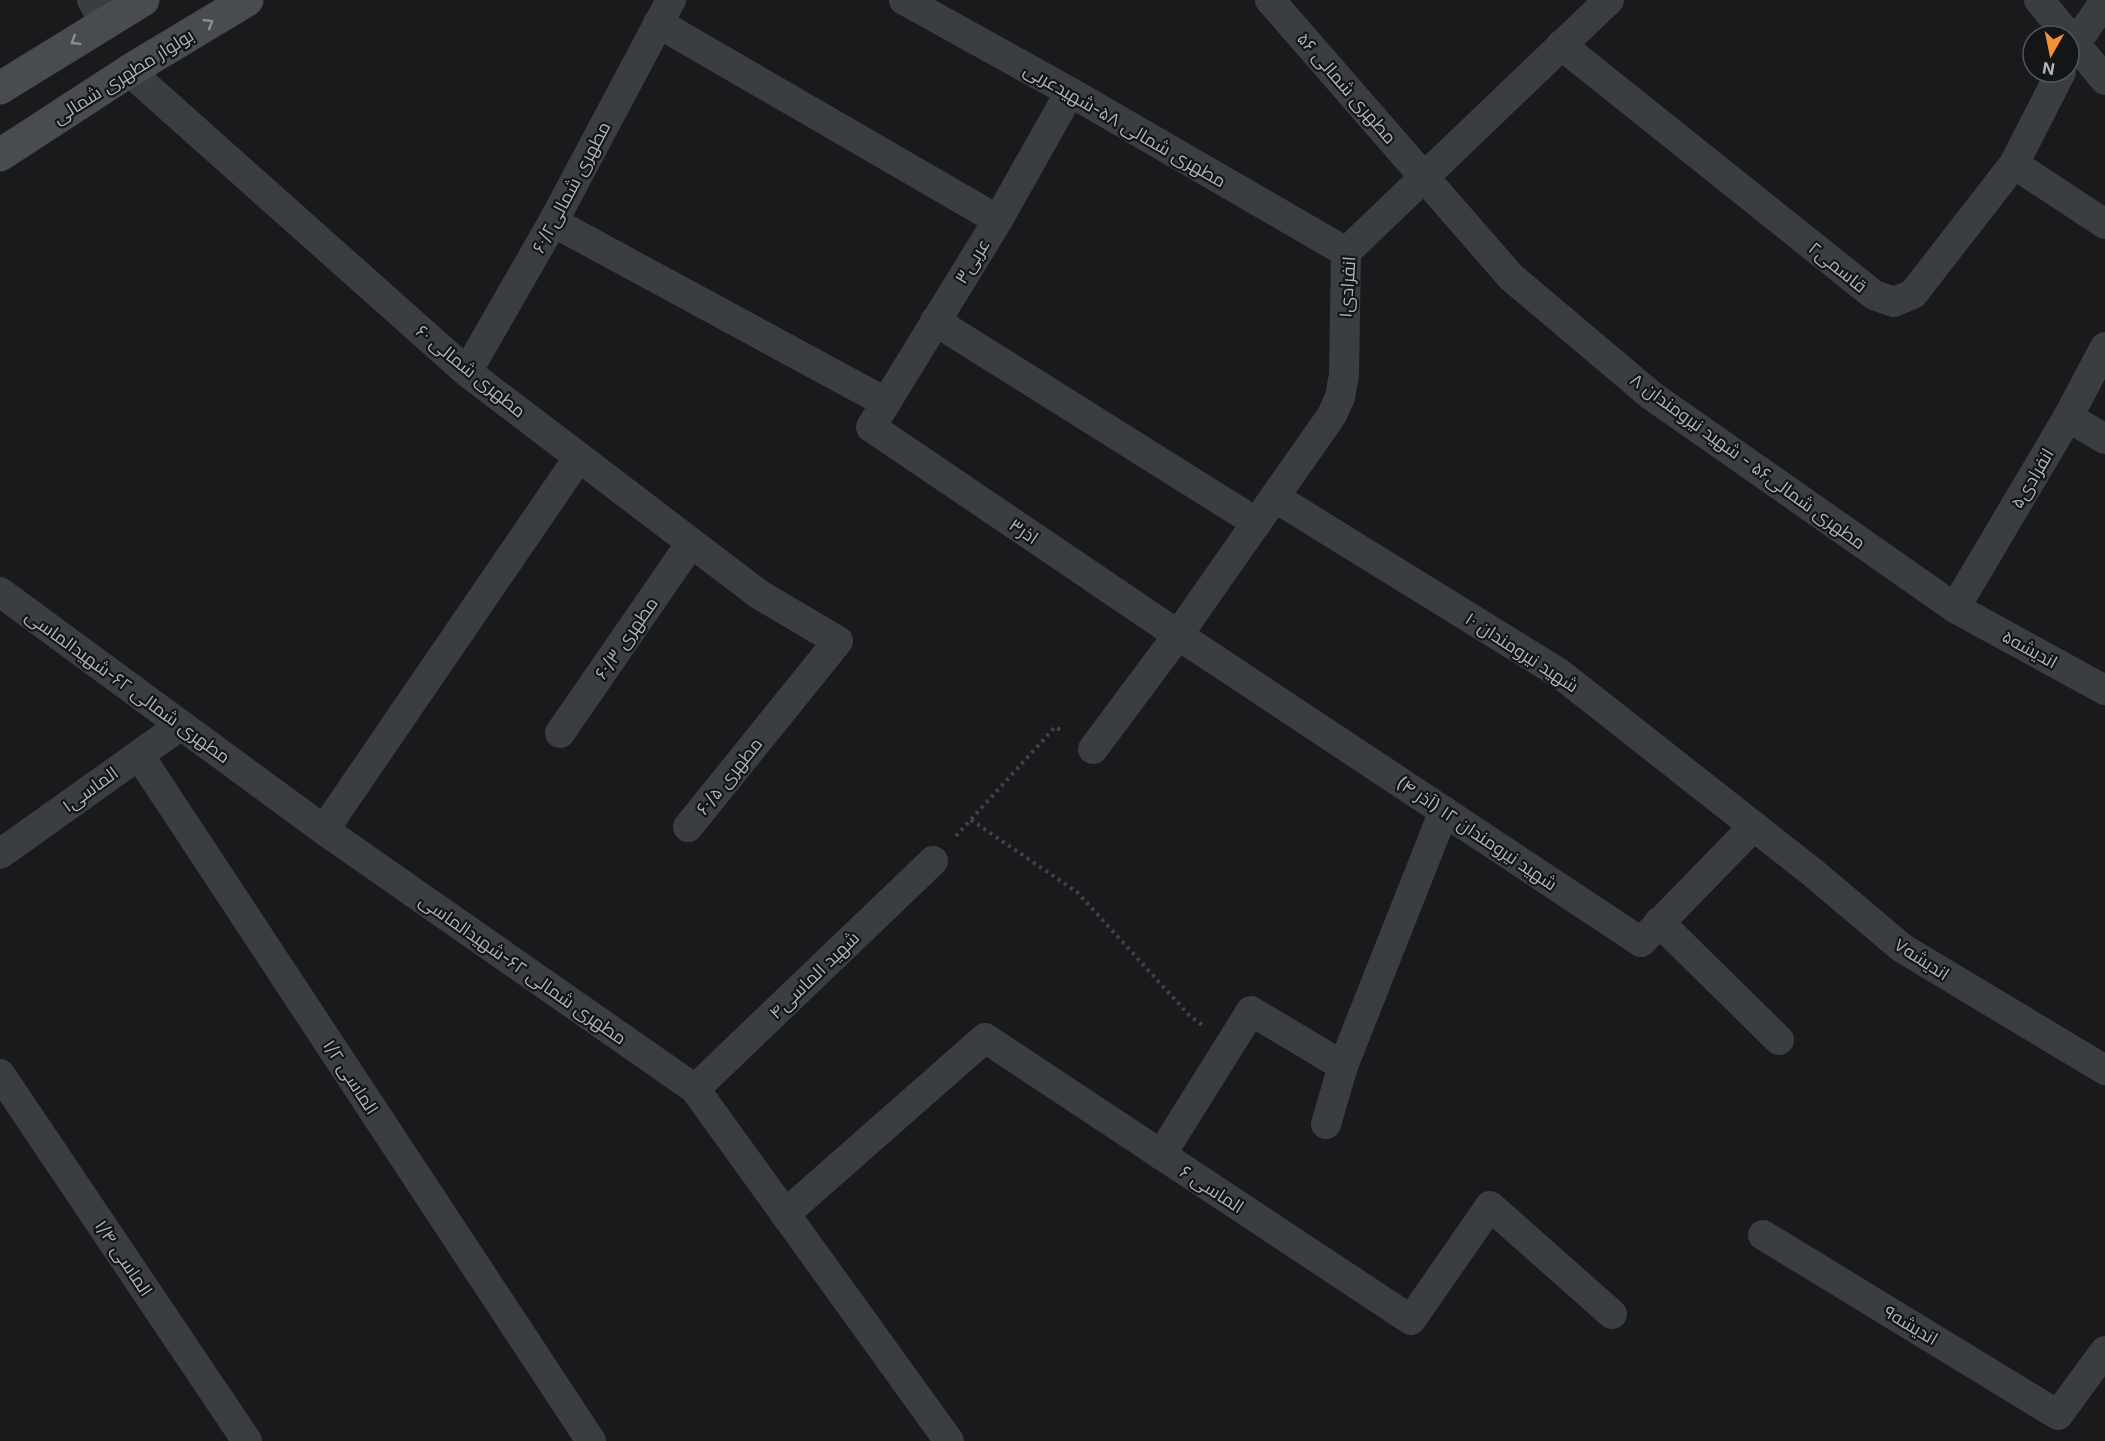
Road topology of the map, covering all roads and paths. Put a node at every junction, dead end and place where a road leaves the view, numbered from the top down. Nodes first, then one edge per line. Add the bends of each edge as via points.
1 (143, 0) edge
2 (247, 0) edge
3 (904, 0) edge
4 (1270, 0) edge
5 (1609, 0) edge
6 (2039, 0) edge
7 (2105, 1) edge
8 (98, 11) edge
9 (664, 11) edge
10 (2055, 24) edge
11 (2081, 37) edge
12 (1561, 45) junction
13 (2081, 58) edge
14 (129, 71) junction
15 (2105, 80) edge
16 (2055, 84) edge
17 (0, 88) edge
18 (1070, 92) junction
19 (0, 154) edge
20 (2014, 164) junction
21 (1424, 176) junction
22 (998, 220) junction
23 (553, 222) junction
24 (2105, 224) edge
25 (1346, 252) junction
26 (935, 321) junction
27 (2105, 347) edge
28 (467, 372) junction
29 (878, 415) junction
30 (2068, 417) junction
31 (2105, 439) edge
32 (579, 458) junction
33 (1276, 498) junction
34 (1257, 523) junction
35 (691, 543) junction
36 (0, 592) edge
37 (1955, 608) junction
38 (1178, 635) junction
39 (837, 641) joint
40 (2105, 690) edge
41 (181, 725) junction
42 (560, 733) dead end
43 (1093, 749) joint
44 (139, 755) junction
45 (1444, 811) junction
46 (688, 826) dead end
47 (1754, 826) junction
48 (324, 830) junction
49 (0, 854) edge
50 (933, 861) dead end
51 (1659, 922) junction
52 (1779, 1040) dead end
53 (1229, 1046) junction
54 (1343, 1066) junction
55 (2105, 1070) edge
56 (0, 1074) edge
57 (695, 1089) junction
58 (1326, 1124) dead end
59 (1161, 1155) junction
60 (784, 1214) junction
61 (1763, 1235) dead end
62 (1612, 1314) dead end
63 (2105, 1351) edge
64 (247, 1441) edge
65 (591, 1441) edge
66 (949, 1441) edge

1 - 8 main road
14 -> 2 main road, بولوار مطهری شمالی
3 - 18 street, مطهری شمالی ۵۸-شهیدعربی
4 - 21 street, مطهری شمالی ۵۶
5 - 12 street, انفرادی۱
6 - 10 street
7 - 11 street
8 -> 17 main road
9 - 22 street
9 - 23 street, مطهری شمالی۶۰/۲
12 - 20 street, قاسمی۲ via 1874,295 1894,302 1913,294
12 - 21 street, انفرادی۱
13 - 15 street
14 - 19 main road, بولوار مطهری شمالی
14 - 28 street, مطهری شمالی ۶۰
16 - 20 street, قاسمی۲
18 - 22 street, عربی۳
18 - 25 street, مطهری شمالی ۵۸-شهیدعربی
20 - 24 street
21 - 25 street, انفرادی۱
21 - 37 street, مطهری شمالی۵۶ - شهید نیرومندان ۸ via 1511,277 1652,396
22 - 26 street, عربی۳
23 - 28 street, مطهری شمالی۶۰/۲
23 - 29 street, اذر۳
25 - 33 street, انفرادی۱ via 1344,375 1340,397
26 - 29 street, عربی۳
26 - 34 street
27 - 30 street, انفرادی۵
28 - 32 street, مطهری شمالی ۶۰
29 - 38 street, اذر۳
30 - 31 street
30 - 37 street, انفرادی۵
32 - 35 street, مطهری شمالی ۶۰
32 - 48 street
33 - 34 street, انفرادی۱
33 - 47 street, شهید نیرومندان ۱۰ via 1559,673
34 - 38 street, انفرادی۱
35 - 39 street, مطهری شمالی ۶۰ via 760,595
35 - 42 street, مطهری ۶۰/۳
36 - 41 street, مطهری شمالی ۶۲-شهیدالماسی
37 - 40 street, اندیشه۵
38 - 43 street
38 - 45 street, شهید نیرومندان ۱۲ (آذر ۴)
39 - 46 street, مطهری ۶۰/۵
41 - 44 street, الماسی۱
41 - 48 street, مطهری شمالی ۶۲-شهیدالماسی
43 - 53 path via 1055,727 971,820 1077,892 1189,1015
44 - 49 street, الماسی۱
44 - 65 street, الماسی ۱/۲
45 - 51 street, شهید نیرومندان ۱۲ (آذر ۴) via 1641,942
45 - 54 street
47 - 51 street, شهید نیرومندان ۱۲ (آذر ۴)
47 - 55 street, اندیشه۷ via 1902,948
48 - 57 street, مطهری شمالی ۶۲-شهیدالماسی
50 - 57 street, شهید الماسی۴
51 - 52 street
53 - 54 street via 1251,1011
53 - 59 street
54 - 58 street
56 - 64 street, الماسی ۱/۴
57 - 60 street, مطهری شمالی ۶۲-شهیدالماسی
59 - 60 street, الماسی ۶ via 985,1038
59 - 62 street, الماسی ۶ via 1411,1320 1490,1206
60 - 66 street, مطهری شمالی ۶۲-شهیدالماسی
61 - 63 street, اندیشه۹ via 2058,1415

